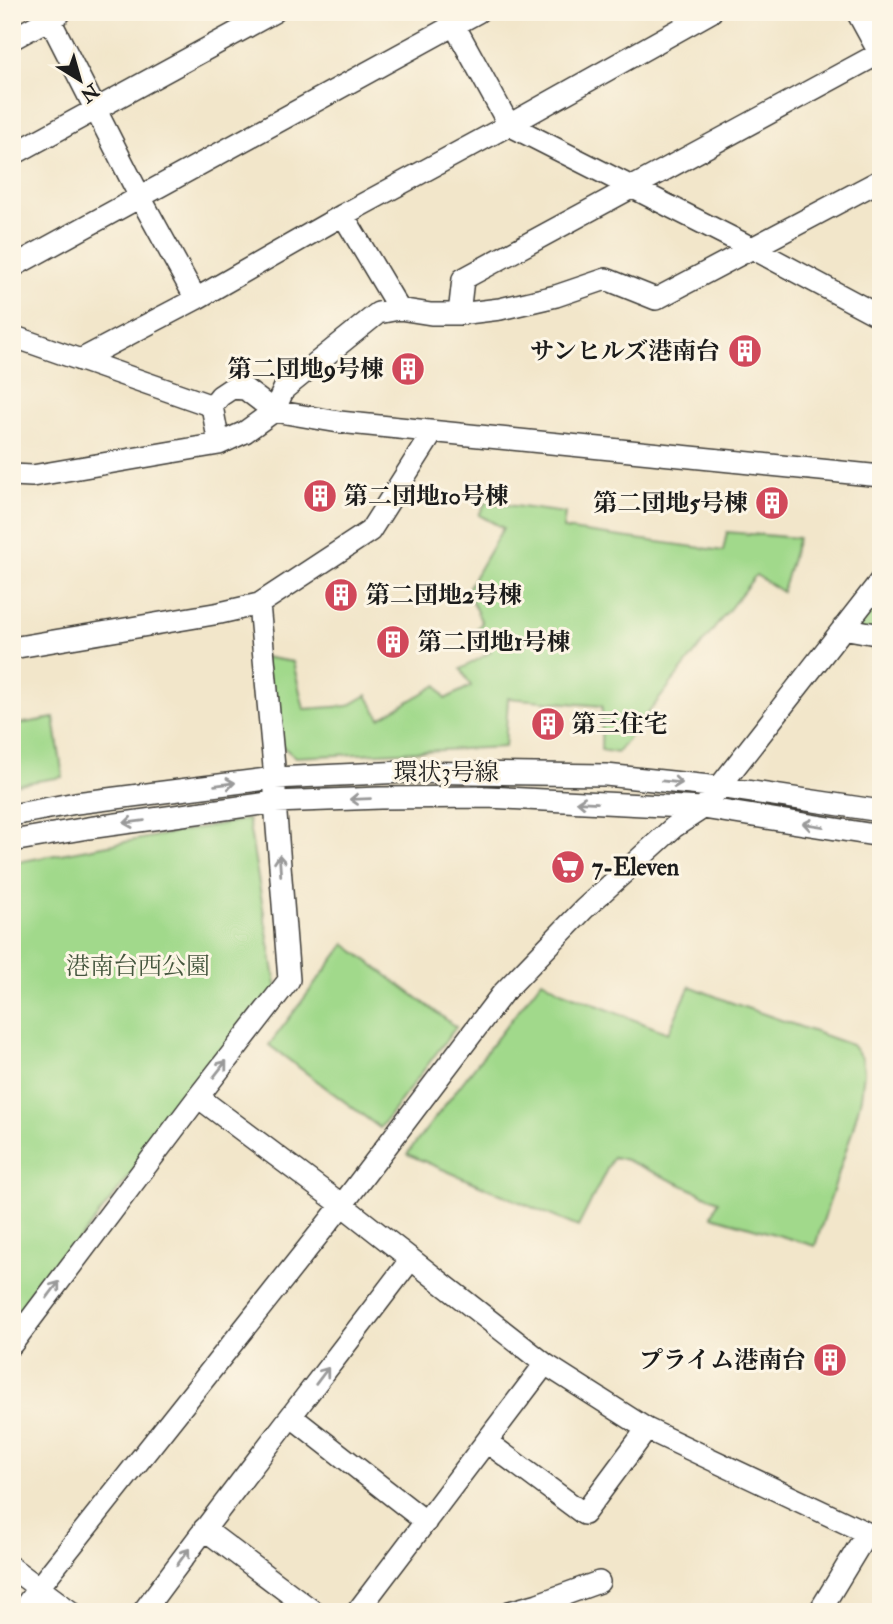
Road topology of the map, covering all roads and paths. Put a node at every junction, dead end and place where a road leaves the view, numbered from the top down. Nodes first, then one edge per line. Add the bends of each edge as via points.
1 (274, 12) edge
2 (478, 12) edge
3 (711, 12) edge
4 (858, 12) edge
5 (52, 14) edge
6 (451, 19) edge
7 (12, 39) edge
8 (880, 55) edge
9 (95, 110) junction
10 (509, 125) junction
11 (12, 155) edge
12 (881, 180) edge
13 (631, 188) junction
14 (140, 197) junction
15 (342, 215) junction
16 (752, 248) junction
17 (12, 267) edge
18 (196, 299) junction
19 (399, 309) junction
20 (459, 314) junction
21 (881, 317) edge
22 (12, 336) edge
23 (80, 360) junction
24 (212, 406) junction
25 (274, 411) junction
26 (433, 432) junction
27 (219, 444) junction
28 (12, 475) edge
29 (881, 476) edge
30 (881, 580) edge
31 (258, 604) junction
32 (843, 628) junction
33 (881, 635) edge
34 (12, 648) edge
35 (275, 778) junction
36 (719, 787) junction
37 (275, 802) junction
38 (703, 807) junction
39 (881, 811) edge
40 (12, 816) edge
41 (881, 836) edge
42 (12, 841) edge
43 (198, 1097) junction
44 (342, 1205) junction
45 (411, 1259) junction
46 (12, 1345) edge
47 (545, 1364) junction
48 (292, 1417) junction
49 (647, 1429) junction
50 (487, 1442) junction
51 (426, 1522) junction
52 (204, 1529) junction
53 (874, 1538) edge
54 (12, 1568) edge
55 (599, 1583) dead end
56 (39, 1587) junction
57 (541, 1608) edge
58 (21, 1612) edge
59 (71, 1612) edge
60 (143, 1612) edge
61 (314, 1612) edge
62 (357, 1612) edge
63 (509, 1612) edge
64 (819, 1612) edge

1 - 9 street
2 - 6 street
3 - 10 street
4 - 8 street
5 - 7 street
5 - 9 street
6 - 10 street
6 - 14 street
8 - 13 street
9 - 11 street
9 - 14 street
10 - 13 street
10 - 15 street
12 - 16 street
13 - 16 street
13 - 20 street via 463,279
14 - 17 street
14 - 18 street
15 - 18 street
15 - 19 street
16 - 20 street via 656,299 606,279 511,307
16 - 21 street
18 - 23 street
19 - 20 street
19 - 25 street via 378,313 284,388
22 - 23 street
23 - 24 street
24 - 25 street via 232,387 245,389
24 - 27 street
25 - 26 street
25 - 27 street
26 - 29 street
26 - 31 street via 370,531
27 - 28 street via 32,476
30 - 32 street
31 - 34 street
31 - 35 street
32 - 33 street
32 - 36 street
35 -> 36 street, 環状3号線 via 404,772 606,775
35 - 37 street
40 -> 35 street, 環状3号線 via 76,803
36 - 38 street
36 - 39 street, 環状3号線
38 -> 37 street, 環状3号線 via 487,797
37 -> 42 street, 環状3号線
43 -> 37 street via 289,980
41 -> 38 street, 環状3号線
38 - 44 street via 674,827 583,909 502,993
43 - 44 street
46 -> 43 street
44 - 45 street
44 - 56 street
45 - 47 street
48 -> 45 street
47 - 49 street
47 - 50 street
48 - 51 street
48 - 52 street
49 - 50 street via 584,1514
49 - 53 street
50 - 51 street
51 - 62 street
60 -> 52 street
52 - 61 street
53 - 64 street
54 - 56 street
55 - 57 street
56 - 58 street
56 - 59 street
57 - 63 street

